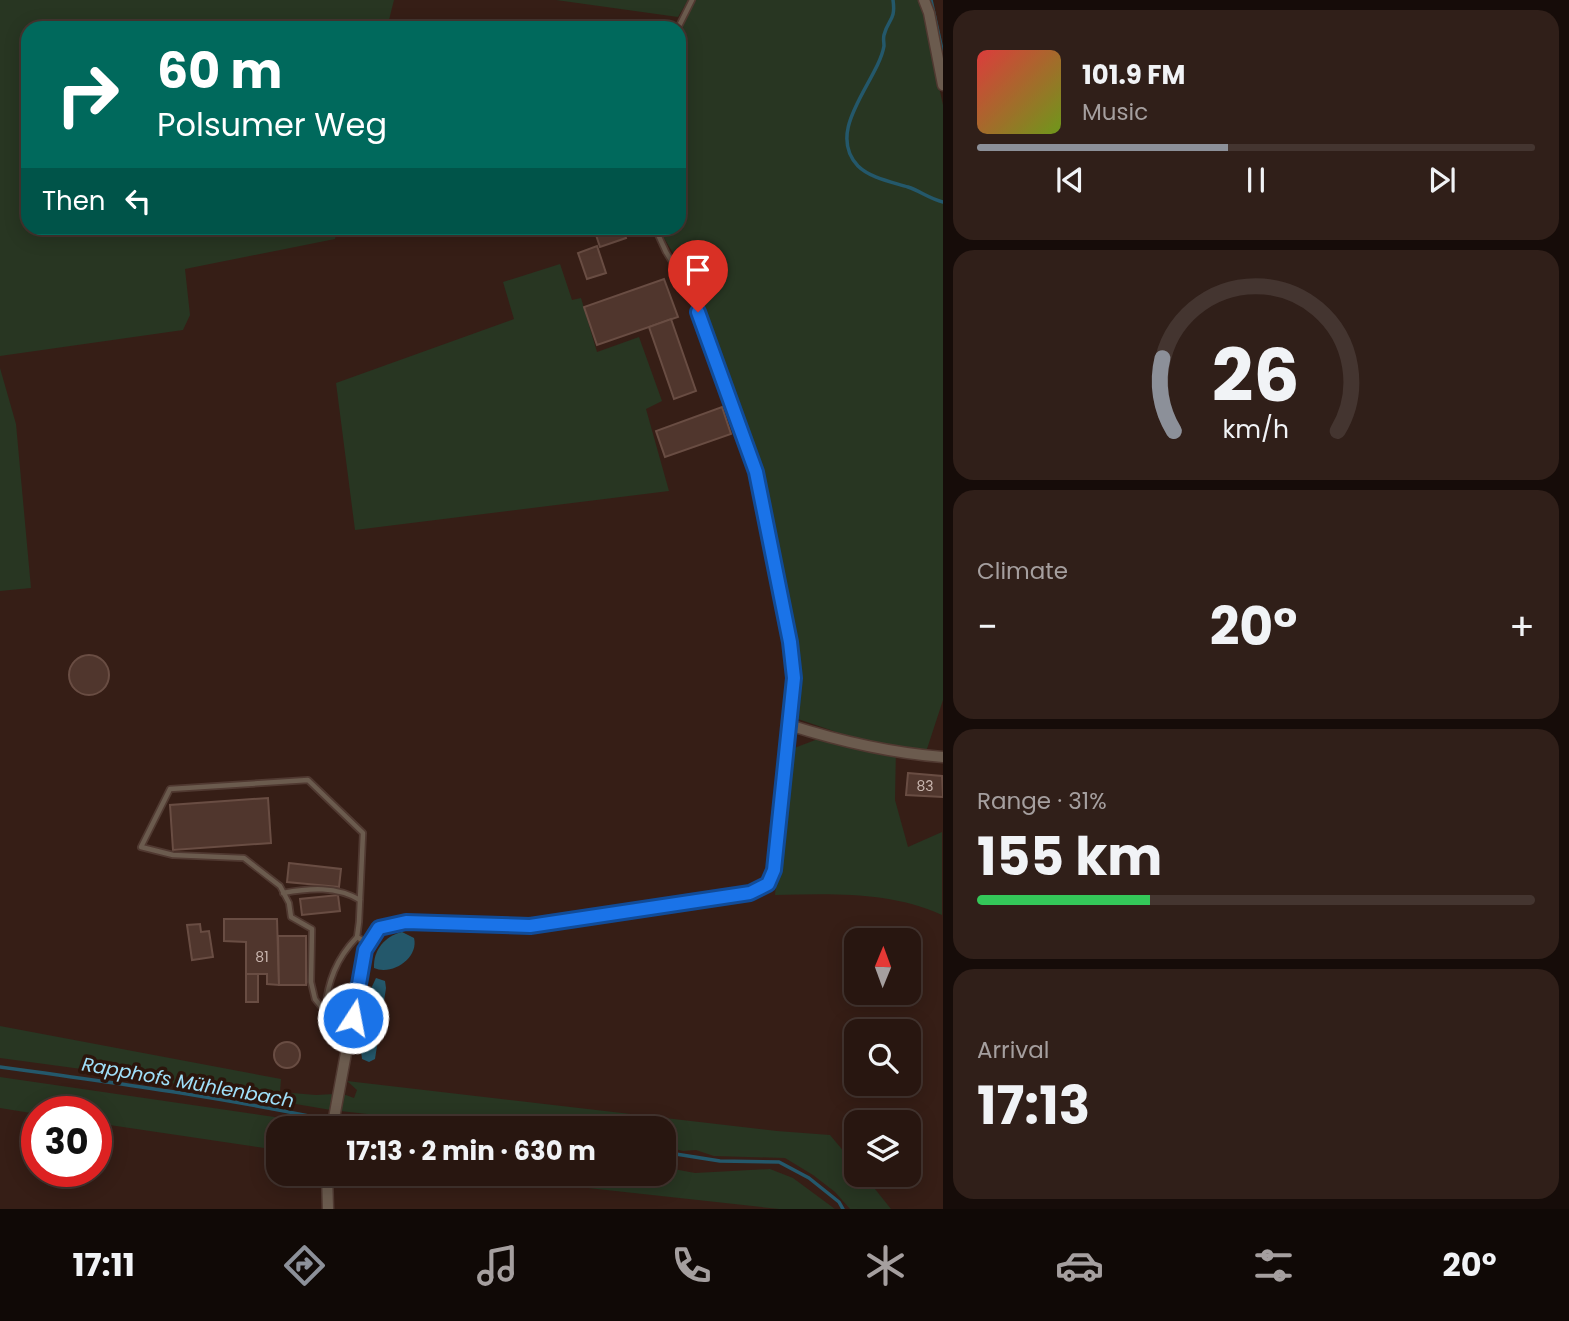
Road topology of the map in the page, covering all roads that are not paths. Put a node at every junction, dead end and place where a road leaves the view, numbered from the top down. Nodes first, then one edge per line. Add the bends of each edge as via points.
1 (692, 0) edge
2 (924, 0) edge
3 (682, 21) edge
4 (943, 85) edge
5 (659, 235) edge
6 (789, 726) junction
7 (943, 757) edge
8 (283, 892) junction
9 (360, 900) junction
10 (357, 937) junction
11 (369, 944) junction
12 (325, 1010) junction
13 (348, 1041) junction
14 (334, 1116) edge
15 (327, 1186) edge
16 (328, 1209) edge

1 - 3 lane
2 - 4 street
5 - 6 lane via 689,289 756,472 792,651
6 - 7 street via 904,753
6 - 11 street via 774,870 768,884 750,893 530,926 406,922 379,928
8 - 9 lane via 333,889
8 - 9 lane via 244,858 173,855 141,847 170,789 308,780 363,833
8 - 12 lane via 291,916 312,929 311,982 315,999
9 - 10 lane
10 - 11 lane
10 - 12 lane via 333,972
11 - 13 street
12 - 13 lane
13 - 14 street
15 - 16 street

